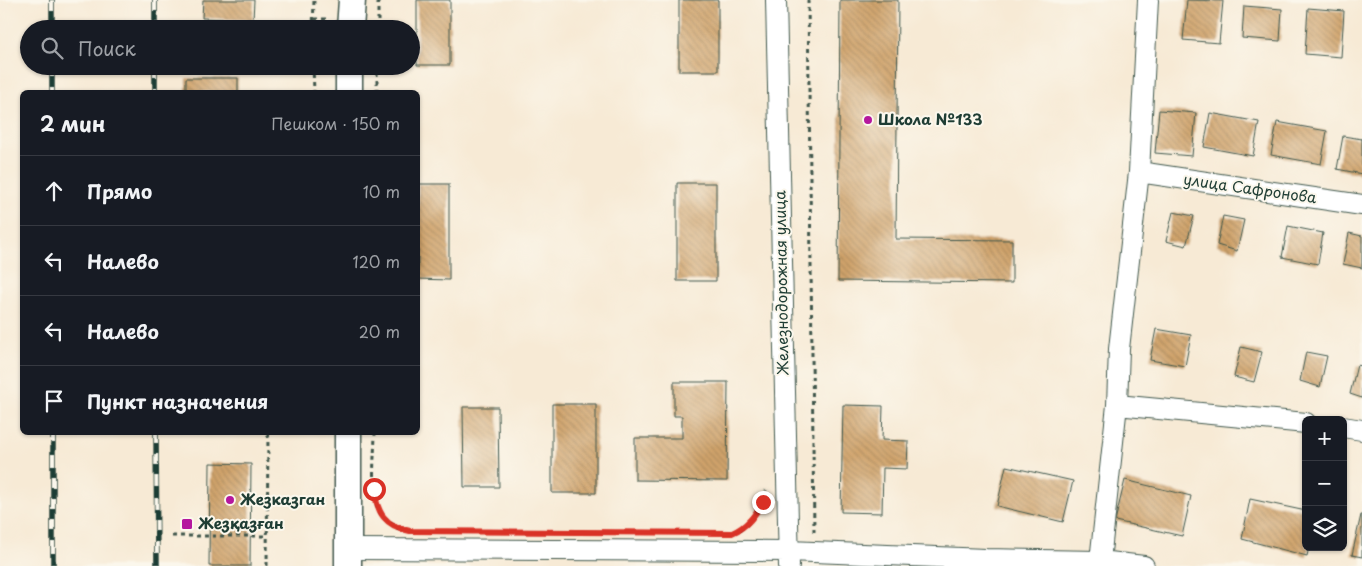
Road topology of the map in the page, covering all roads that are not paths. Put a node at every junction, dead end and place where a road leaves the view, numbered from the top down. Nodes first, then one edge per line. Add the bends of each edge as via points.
1 (352, 0) edge
2 (776, 0) edge
3 (1148, 0) edge
4 (351, 20) edge
5 (349, 75) edge
6 (349, 90) edge
7 (1139, 172) junction
8 (1362, 205) edge
9 (1117, 405) junction
10 (1302, 423) edge
11 (1347, 428) edge
12 (1362, 430) edge
13 (348, 435) edge
14 (348, 557) edge
15 (615, 558) edge
16 (789, 558) edge
17 (1100, 562) junction
18 (986, 563) edge
19 (1144, 566) edge

1 - 4 main road
2 - 16 street, Железнодорожная улица
3 - 7 street
5 - 6 main road
7 - 8 street, улица Сафронова
7 - 9 street via 1119,349
9 - 10 street
9 - 17 street
11 - 12 street
13 - 14 main road
14 - 15 street
15 - 16 street
16 - 18 street via 814,552
17 - 18 street
17 - 19 street

